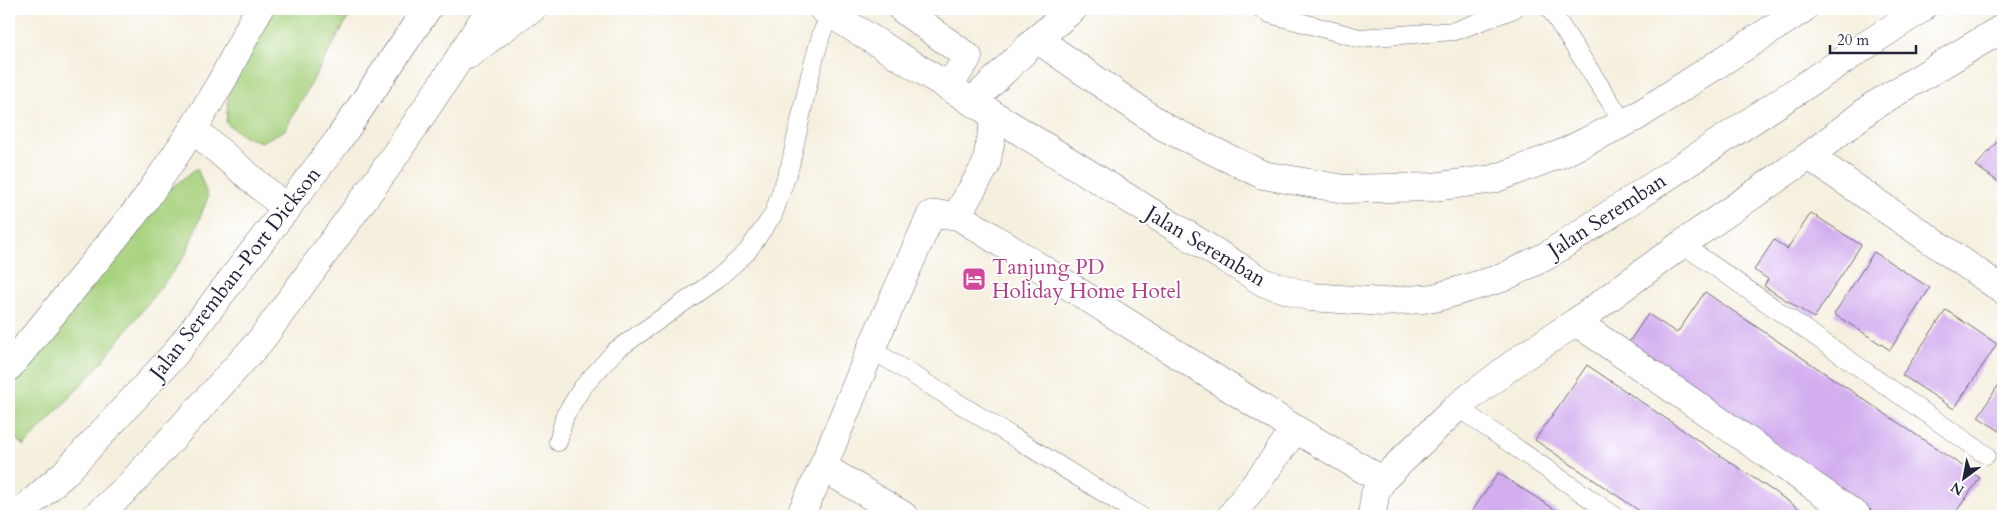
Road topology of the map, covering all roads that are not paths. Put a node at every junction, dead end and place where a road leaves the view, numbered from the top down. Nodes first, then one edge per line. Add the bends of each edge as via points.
1 (259, 9) edge
2 (427, 9) edge
3 (490, 9) edge
4 (532, 9) edge
5 (902, 9) edge
6 (1073, 9) edge
7 (1261, 9) edge
8 (1514, 9) edge
9 (1550, 9) edge
10 (1803, 9) edge
11 (1921, 9) edge
12 (827, 11) edge
13 (2003, 28) edge
14 (1037, 39) junction
15 (455, 65) junction
16 (948, 87) junction
17 (972, 102) junction
18 (995, 116) junction
19 (1624, 123) junction
20 (193, 129) junction
21 (1809, 156) junction
22 (287, 209) junction
23 (956, 215) junction
24 (1682, 244) junction
25 (2003, 290) edge
26 (1576, 322) junction
27 (871, 349) junction
28 (9, 367) edge
29 (1457, 407) junction
30 (1295, 429) junction
31 (558, 442) dead end
32 (1986, 455) dead end
33 (824, 467) junction
34 (1382, 480) junction
35 (16, 516) edge
36 (96, 516) edge
37 (800, 516) edge
38 (904, 516) edge
39 (1141, 516) edge
40 (1231, 516) edge
41 (1372, 516) edge
42 (1616, 516) edge
43 (1857, 516) edge

1 - 20 main road
2 - 22 main road, Jalan Seremban-Port Dickson via 337,142
3 - 15 main road
4 - 15 main road
5 - 16 main road via 968,57
6 - 14 main road
7 - 8 lane via 1359,38 1454,31
9 - 19 lane
10 - 19 main road
11 - 18 main road, Jalan Seremban via 1548,255 1502,278 1434,298 1383,302 1311,297 1265,283
12 - 16 main road, Jalan Seremban
12 - 31 lane via 790,166 773,215 747,252 717,279 615,351 582,388 565,416
13 - 21 main road via 1873,106
14 - 17 main road
14 - 19 main road via 1164,127 1263,175 1344,189 1433,187 1494,178 1563,153
15 - 36 main road via 387,167 261,340 127,488
16 - 17 main road, Jalan Seremban
17 - 18 main road, Jalan Seremban
18 - 23 main road via 986,166
20 - 22 main road
20 - 28 main road via 143,203
21 - 24 main road
21 - 25 main road
22 - 35 main road, Jalan Seremban-Port Dickson via 174,355 64,474
23 - 27 main road via 931,215
23 - 30 main road
24 - 26 main road
24 - 32 lane
26 - 29 main road
26 - 43 main road
27 - 33 main road
27 - 39 lane
29 - 34 main road
29 - 42 lane
30 - 34 main road
30 - 40 main road
33 - 37 main road
33 - 38 main road
34 - 41 main road via 1375,494

